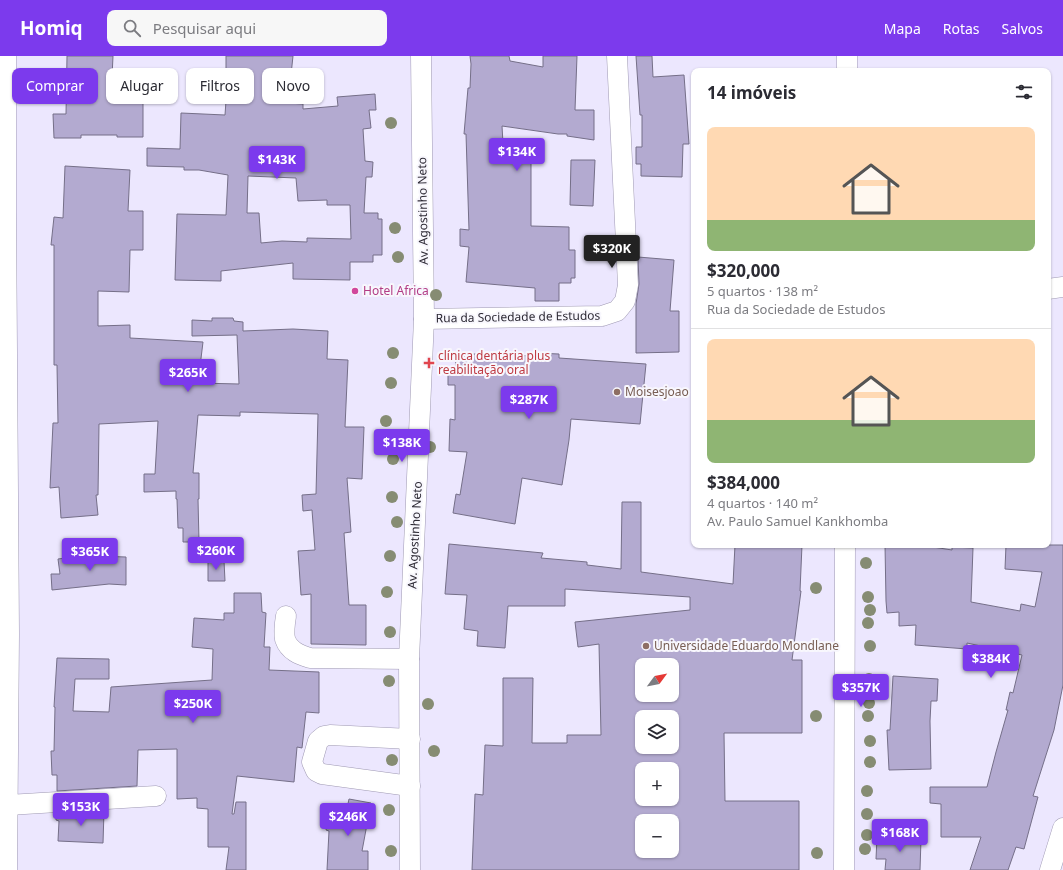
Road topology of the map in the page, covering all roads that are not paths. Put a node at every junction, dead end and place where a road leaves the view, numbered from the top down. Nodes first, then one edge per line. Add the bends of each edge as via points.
1 (6, 56) edge
2 (421, 56) edge
3 (617, 56) edge
4 (847, 56) edge
5 (847, 68) edge
6 (3, 212) edge
7 (1063, 287) edge
8 (1051, 289) edge
9 (424, 318) junction
10 (4, 421) edge
11 (845, 548) edge
12 (286, 616) dead end
13 (409, 659) junction
14 (410, 739) junction
15 (4, 784) edge
16 (410, 786) junction
17 (156, 796) dead end
18 (8, 805) junction
19 (1063, 828) edge
20 (8, 870) edge
21 (410, 870) edge
22 (844, 870) edge
23 (1050, 870) edge

1 - 6 street
2 - 9 street, Av. Agostinho Neto
3 - 9 street, Rua da Sociedade de Estudos via 628,285 625,302 617,311 602,316
4 - 5 street
6 - 10 street
7 - 8 street
9 - 13 street, Av. Agostinho Neto
10 - 15 street via 9,634
11 - 22 street
12 - 13 street via 285,639 291,649 298,654 310,658
13 - 14 street, Av. Agostinho Neto
14 - 16 street, Av. Agostinho Neto
14 - 16 street via 324,736 318,741 312,762 316,772 322,774
15 - 18 street
16 - 21 street, Av. Agostinho Neto
17 - 18 street
18 - 20 street
19 - 23 street

